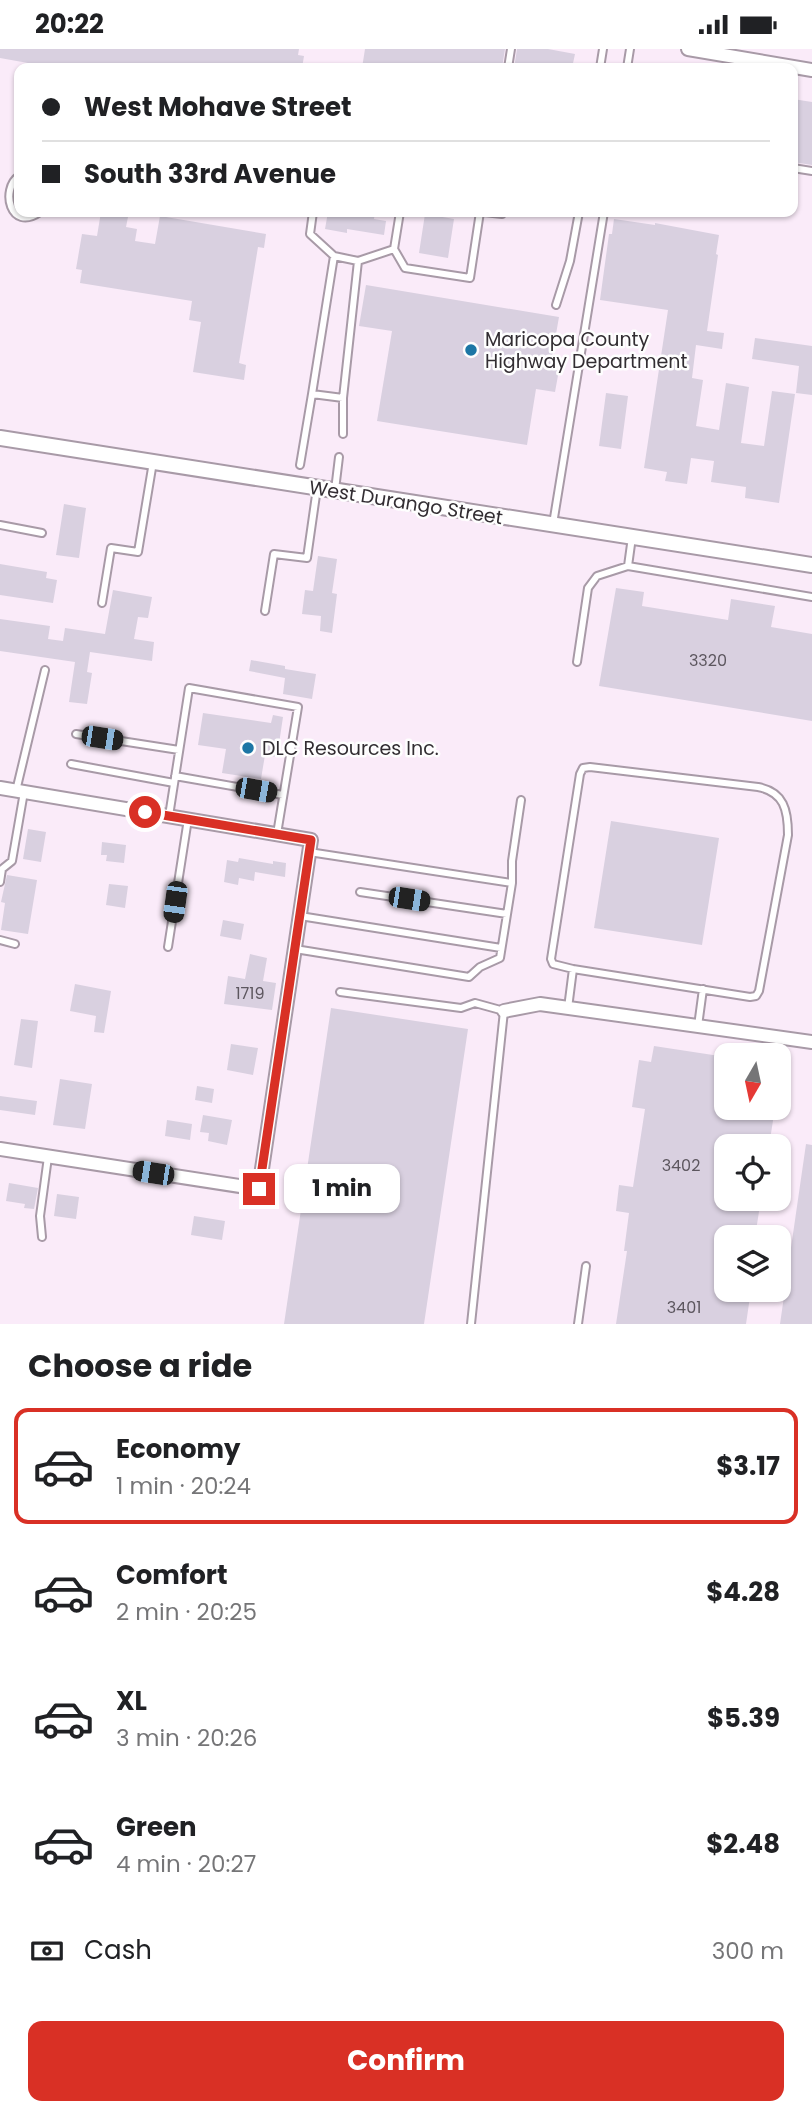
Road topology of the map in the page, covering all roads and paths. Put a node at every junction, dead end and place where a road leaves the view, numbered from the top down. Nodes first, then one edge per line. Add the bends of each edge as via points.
1 (688, 49) edge
2 (771, 63) edge
3 (14, 178) edge
4 (14, 214) edge
5 (312, 217) edge
6 (399, 217) edge
7 (481, 217) edge
8 (578, 217) edge
9 (603, 217) edge
10 (394, 249) junction
11 (334, 256) junction
12 (358, 261) junction
13 (556, 306) dead end
14 (312, 394) junction
15 (343, 398) junction
16 (343, 434) dead end
17 (0, 438) edge
18 (339, 457) dead end
19 (153, 462) junction
20 (300, 465) dead end
21 (317, 488) junction
22 (335, 491) junction
23 (553, 524) junction
24 (0, 525) edge
25 (42, 533) dead end
26 (632, 537) junction
27 (812, 565) edge
28 (628, 566) junction
29 (812, 597) edge
30 (102, 603) dead end
31 (265, 611) dead end
32 (577, 662) dead end
33 (45, 670) dead end
34 (76, 734) dead end
35 (179, 750) junction
36 (71, 764) dead end
37 (174, 779) junction
38 (0, 788) edge
39 (20, 792) junction
40 (283, 795) junction
41 (521, 800) dead end
42 (169, 816) junction
43 (188, 819) junction
44 (277, 834) junction
45 (310, 846) junction
46 (0, 882) edge
47 (512, 883) junction
48 (360, 892) dead end
49 (507, 915) junction
50 (300, 916) junction
51 (0, 940) edge
52 (15, 944) dead end
53 (169, 947) dead end
54 (501, 948) junction
55 (295, 949) junction
56 (573, 969) junction
57 (703, 989) junction
58 (340, 992) dead end
59 (568, 1008) junction
60 (504, 1011) junction
61 (698, 1026) junction
62 (812, 1042) edge
63 (0, 1149) edge
64 (48, 1157) junction
65 (42, 1237) dead end
66 (586, 1266) dead end
67 (471, 1324) edge
68 (578, 1324) edge

1 - 2 street
3 - 4 lane via 3,193 6,207
5 - 11 lane via 310,234
6 - 10 lane
7 - 10 lane via 470,278 405,268
8 - 13 lane
9 - 23 lane
10 - 12 lane
11 - 12 lane
11 - 14 lane
12 - 15 lane
14 - 15 lane
14 - 20 lane
15 - 16 lane
17 - 19 street, West Durango Street
18 - 22 lane
19 - 21 street, West Durango Street
19 - 30 lane via 138,552 111,548
21 - 22 street, West Durango Street
21 - 31 lane via 307,558 274,554
22 - 23 street, West Durango Street
23 - 26 street, West Durango Street
24 - 25 lane
26 - 27 street, West Durango Street
26 - 28 lane
28 - 29 lane
28 - 32 lane via 597,576 588,588
33 - 39 lane
34 - 35 lane
35 - 37 lane
35 - 40 lane via 189,688 298,707
36 - 37 lane
37 - 40 lane
37 - 42 lane
38 - 39 street
39 - 42 street
39 - 46 lane via 12,861 2,869
40 - 44 lane
41 - 47 lane
42 - 43 street
43 - 44 street
43 - 53 lane
44 - 45 street
45 - 47 lane
45 - 50 street
47 - 49 lane
48 - 49 lane
49 - 54 lane
50 - 54 lane
50 - 55 street
51 - 52 lane
54 - 55 lane via 500,958 469,977
55 - 64 street via 259,1189
56 - 57 lane
56 - 57 lane via 556,966 551,960 583,768 765,788 779,797 788,826 759,991 753,997
56 - 59 lane
57 - 61 lane
58 - 60 lane via 461,1008 475,1003
59 - 60 street via 540,1004
59 - 61 street
60 - 67 lane
61 - 62 street
63 - 64 street
64 - 65 lane via 40,1216
66 - 68 lane

